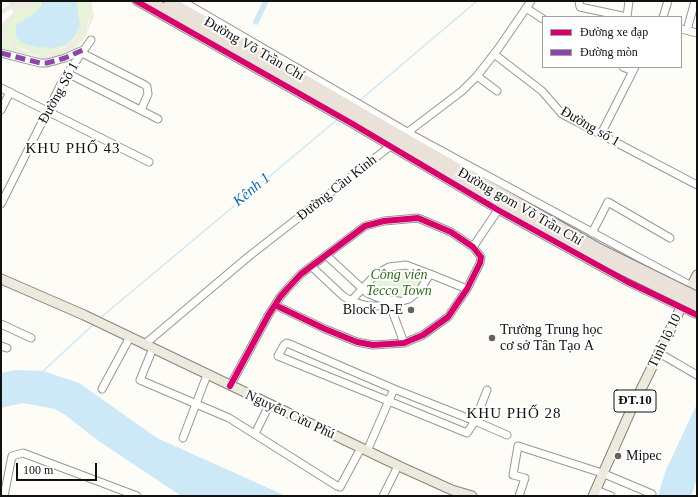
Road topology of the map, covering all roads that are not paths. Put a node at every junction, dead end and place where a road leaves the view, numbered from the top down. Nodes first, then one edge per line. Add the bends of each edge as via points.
1 (136, 1) edge
2 (150, 1) edge
3 (169, 1) edge
4 (182, 1) edge
5 (531, 1) edge
6 (629, 1) edge
7 (668, 1) edge
8 (695, 1) edge
9 (580, 4) edge
10 (526, 8) junction
11 (623, 16) edge
12 (627, 16) edge
13 (664, 16) edge
14 (542, 18) edge
15 (684, 29) edge
16 (697, 33) edge
17 (91, 40) dead end
18 (84, 51) junction
19 (1, 53) edge
20 (494, 54) junction
21 (634, 69) edge
22 (67, 73) junction
23 (477, 76) junction
24 (1, 88) edge
25 (497, 91) dead end
26 (10, 92) junction
27 (335, 102) junction
28 (1, 110) edge
29 (48, 110) junction
30 (141, 110) junction
31 (365, 115) junction
32 (158, 119) dead end
33 (601, 134) junction
34 (399, 139) junction
35 (149, 162) dead end
36 (697, 184) edge
37 (1, 204) edge
38 (498, 210) junction
39 (592, 233) junction
40 (670, 238) dead end
41 (473, 246) junction
42 (599, 254) junction
43 (326, 255) junction
44 (312, 267) junction
45 (430, 274) junction
46 (697, 274) edge
47 (1, 279) edge
48 (694, 288) edge
49 (361, 289) junction
50 (467, 290) junction
51 (697, 297) edge
52 (351, 301) junction
53 (404, 301) junction
54 (275, 305) junction
55 (390, 306) junction
56 (697, 306) edge
57 (681, 308) junction
58 (697, 315) edge
59 (1, 324) edge
60 (130, 337) junction
61 (31, 338) dead end
62 (404, 343) junction
63 (149, 346) junction
64 (310, 353) junction
65 (659, 353) junction
66 (304, 366) junction
67 (347, 369) junction
68 (207, 375) junction
69 (697, 376) edge
70 (341, 382) junction
71 (230, 386) junction
72 (102, 389) dead end
73 (394, 389) junction
74 (487, 390) dead end
75 (389, 401) junction
76 (429, 403) junction
77 (196, 404) junction
78 (269, 405) junction
79 (422, 415) junction
80 (475, 422) junction
81 (255, 434) junction
82 (508, 434) dead end
83 (183, 438) dead end
84 (364, 450) junction
85 (398, 466) junction
86 (602, 473) junction
87 (450, 493) edge
88 (595, 493) edge
89 (652, 494) dead end
90 (4, 496) edge
91 (137, 496) edge
92 (382, 496) edge
93 (472, 496) edge
94 (519, 496) edge
95 (611, 496) edge

1 - 27 street
2 - 27 highway, Đường Võ Trần Chí
3 - 27 highway, Đường Võ Trần Chí
4 - 27 street
5 - 10 street, Đường Cầu Kinh
6 - 12 street
7 - 13 street
8 - 15 street
9 - 11 street
10 - 14 street
10 - 20 street, Đường Cầu Kinh
15 - 16 street
17 - 18 street, Đường Số 1
18 - 19 street via 47,63
18 - 22 street, Đường Số 1
18 - 30 street via 147,87 148,94
20 - 23 street, Đường Cầu Kinh
20 - 33 street, Đường số 1 via 542,91 562,114
21 - 33 street
22 - 29 street, Đường Số 1
22 - 30 street
23 - 25 street
23 - 34 street, Đường Cầu Kinh via 462,91
24 - 26 street
26 - 28 street
26 - 29 street
27 - 31 highway
27 - 31 street, Đường gom Võ Trần Chí
27 - 34 street, Đường gom Võ Trần Chí via 351,122
29 - 35 street
29 - 37 street, Đường Số 1
30 - 32 street
31 - 34 highway
31 - 34 street, Đường gom Võ Trần Chí
33 - 36 street, Đường số 1
34 - 38 street, Đường gom Võ Trần Chí
34 - 39 street, Đường gom Võ Trần Chí
34 - 42 highway
34 - 63 street, Đường Cầu Kinh via 248,257
38 - 41 street
38 - 57 street, Đường gom Võ Trần Chí via 628,282
39 - 40 street via 608,202
39 - 48 street, Đường gom Võ Trần Chí
41 - 43 street via 440,226 418,218 408,218 384,220 365,226
41 - 50 street via 479,252 480,263
42 - 51 highway, bridge
42 - 56 highway, bridge
43 - 44 street
43 - 49 street
44 - 52 street
44 - 54 street via 287,289
45 - 49 street via 406,265 398,265 375,275
45 - 50 street
45 - 53 street via 420,290
46 - 48 main road, Tỉnh lộ 10 / ĐT.10
47 - 60 main road, Nguyễn Cửu Phú
48 - 57 main road, Tỉnh lộ 10 / ĐT.10
49 - 52 street
49 - 53 street via 379,298
50 - 62 street via 448,317 423,335
52 - 55 street via 368,306
53 - 55 street
54 - 62 street via 325,330 357,342 373,345
54 - 71 street
55 - 62 street
57 - 58 street, Đường gom Võ Trần Chí
57 - 65 main road, Tỉnh lộ 10 / ĐT.10
59 - 61 street
60 - 63 main road, Nguyễn Cửu Phú
60 - 72 street
63 - 68 main road, Nguyễn Cửu Phú
63 - 77 street via 140,380
64 - 66 street
64 - 66 street via 287,343 278,356
64 - 67 street
65 - 69 street
65 - 86 main road, Tỉnh lộ 10 / ĐT.10
66 - 70 street
67 - 70 street
67 - 73 street
68 - 71 main road, Nguyễn Cửu Phú
68 - 77 street
70 - 75 street
71 - 78 main road, Nguyễn Cửu Phú
73 - 75 street
73 - 76 street
74 - 80 street
75 - 79 street
75 - 84 street
76 - 79 street
76 - 80 street
77 - 81 street via 229,418
77 - 83 street
78 - 81 street
78 - 84 main road, Nguyễn Cửu Phú
79 - 80 street via 467,433
80 - 82 street
81 - 84 street via 340,487
84 - 85 main road, Nguyễn Cửu Phú
85 - 87 main road, Nguyễn Cửu Phú
85 - 92 street
86 - 88 main road, Tỉnh lộ 10 / ĐT.10
86 - 89 street
86 - 94 street via 518,446 513,476 525,478
87 - 93 main road, Nguyễn Cửu Phú
88 - 95 street
90 - 91 street via 12,456 23,453

